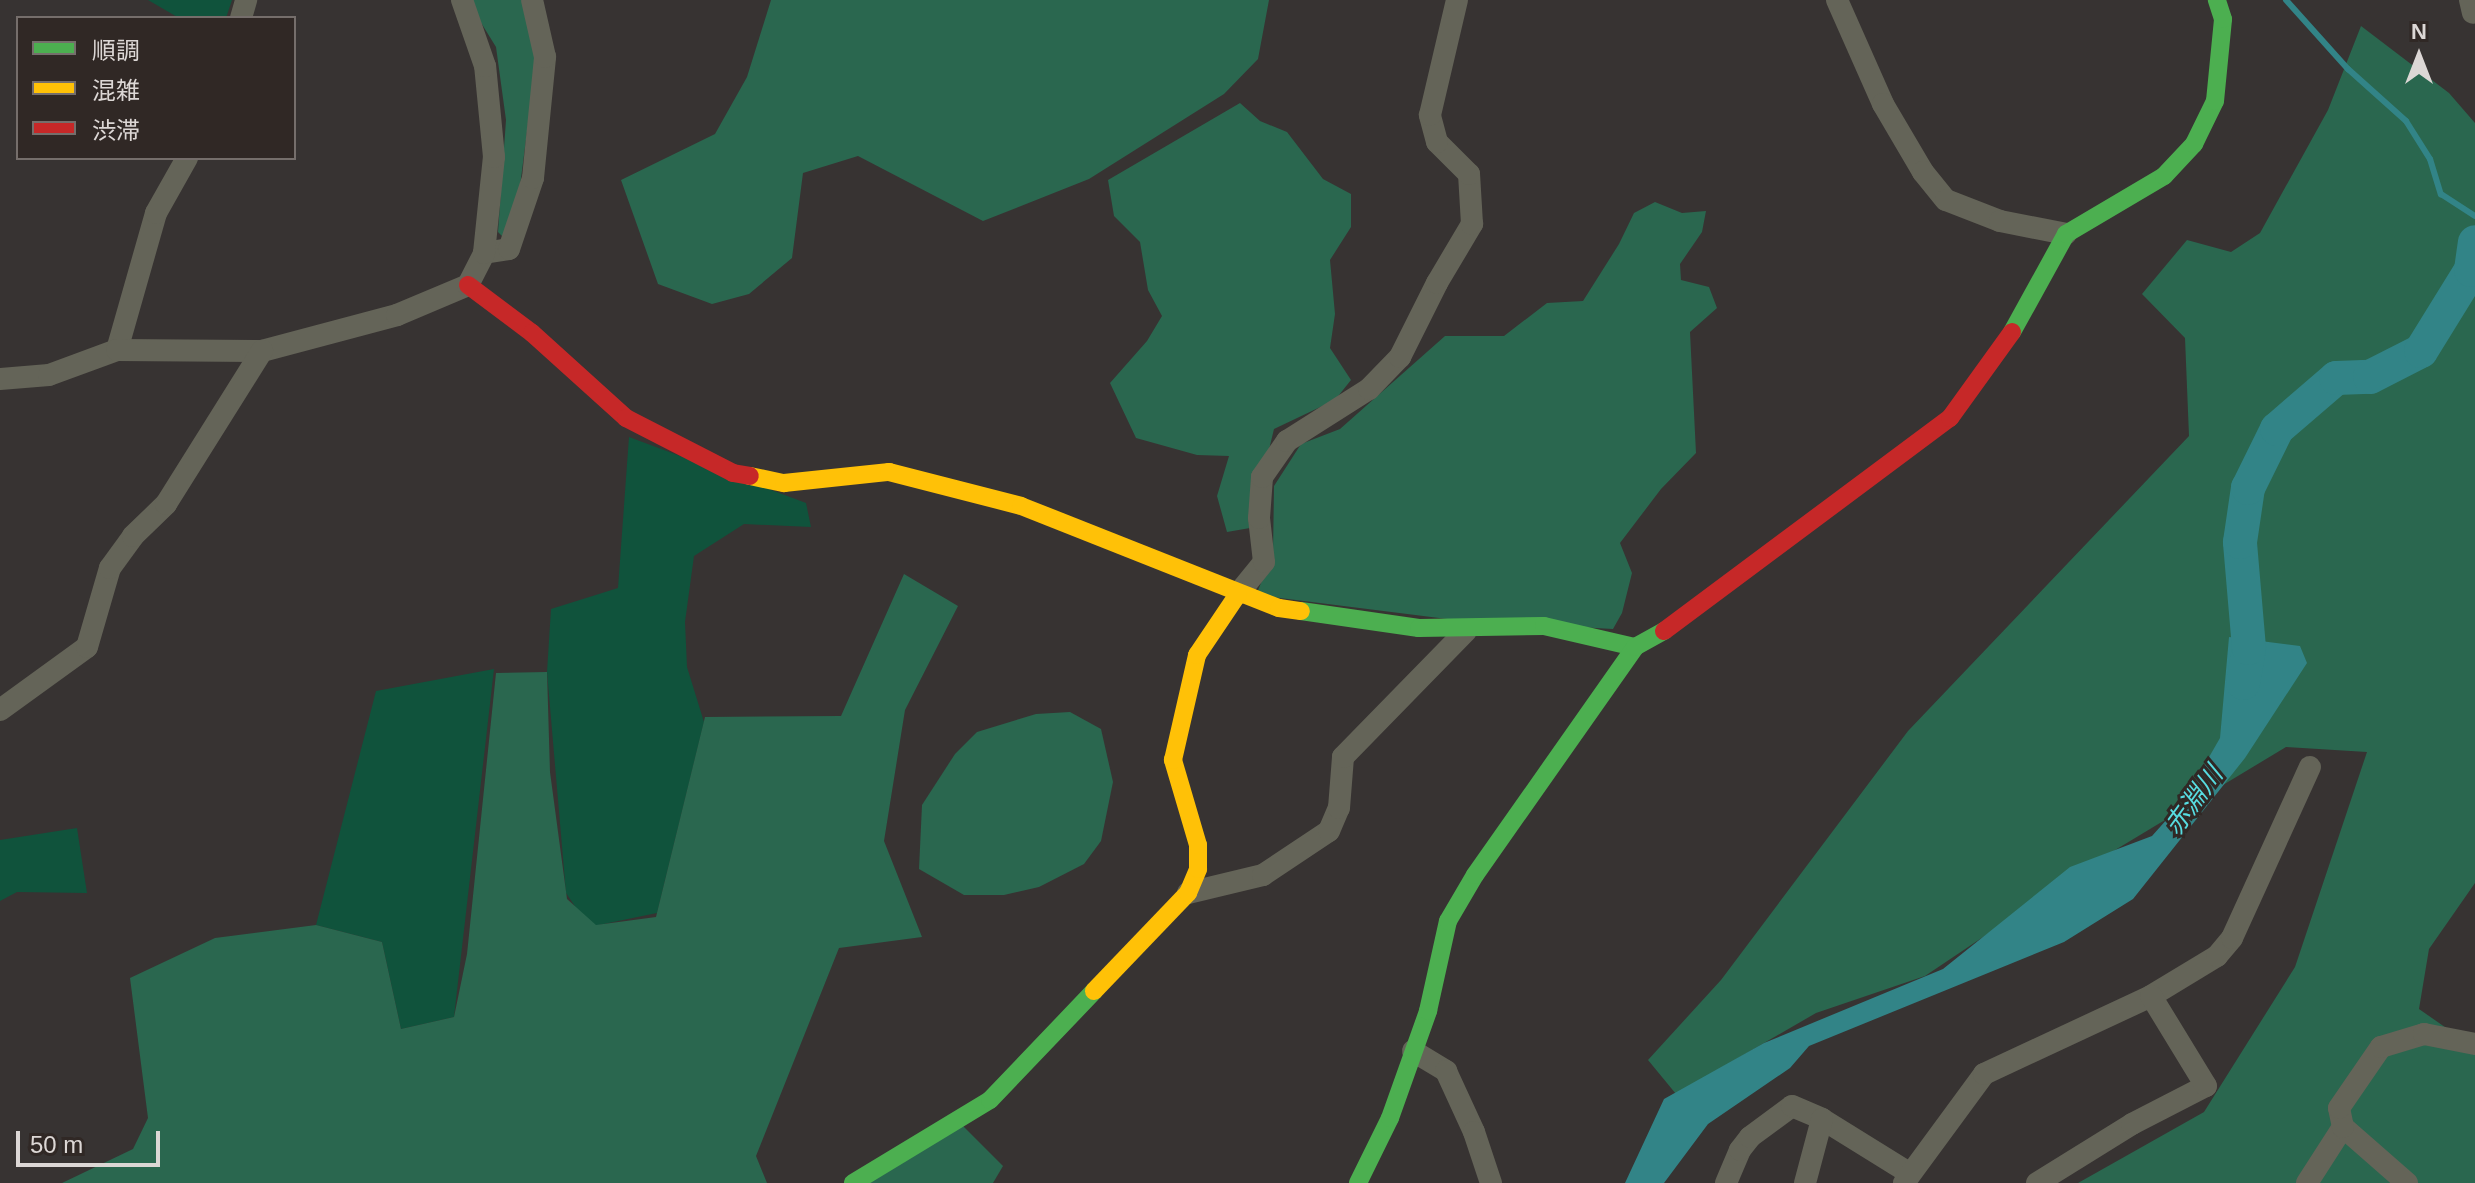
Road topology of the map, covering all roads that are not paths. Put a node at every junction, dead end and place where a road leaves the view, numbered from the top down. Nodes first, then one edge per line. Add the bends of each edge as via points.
1 (462, 0) edge
2 (532, 0) edge
3 (1457, 0) edge
4 (1837, 0) edge
5 (2217, 0) edge
6 (186, 160) edge
7 (2066, 234) junction
8 (484, 253) junction
9 (468, 285) junction
10 (117, 350) junction
11 (262, 351) junction
12 (0, 379) edge
13 (1238, 594) junction
14 (1467, 630) junction
15 (1635, 647) junction
16 (0, 710) edge
17 (2310, 767) dead end
18 (1188, 893) junction
19 (2151, 996) junction
20 (2475, 1044) edge
21 (1413, 1051) junction
22 (1822, 1119) junction
23 (2343, 1127) junction
24 (1906, 1178) edge
25 (853, 1183) edge
26 (1358, 1183) edge
27 (1491, 1183) edge
28 (1726, 1183) edge
29 (1805, 1183) edge
30 (2037, 1183) edge
31 (2307, 1183) edge
32 (2407, 1183) edge

1 - 8 street via 485,66 494,157
2 - 8 street via 545,57 533,178 509,249
3 - 13 street via 1430,115 1437,142 1469,174 1472,224 1400,357 1369,389 1287,441 1262,477 1264,562
4 - 7 street via 1883,104 1946,200 2000,221
5 - 7 street via 2223,19 2215,101 2194,144 2164,176
6 - 10 street via 156,213
7 - 15 street via 2018,323 1950,418 1679,623
8 - 9 street
9 - 11 street via 397,315
9 - 13 street via 532,333 626,418 733,473 784,483 864,472 923,479 1021,506
10 - 11 street
10 - 12 street via 49,375
11 - 16 street via 166,504 110,568 87,647
13 - 14 street via 1279,608
13 - 18 street via 1197,655 1173,760 1198,845 1198,869
14 - 15 street via 1544,626
14 - 18 street via 1343,757 1339,808 1329,831 1263,875
15 - 21 street via 1448,921 1428,1011
17 - 19 street via 2232,938 2217,956
18 - 25 street via 990,1100
19 - 24 street via 1984,1074
19 - 30 street via 2206,1086
20 - 23 street via 2424,1034 2381,1047 2339,1108
21 - 26 street via 1390,1118
21 - 27 street via 1446,1071
22 - 24 street
22 - 28 street via 1792,1106 1750,1137
22 - 29 street
23 - 31 street
23 - 32 street

